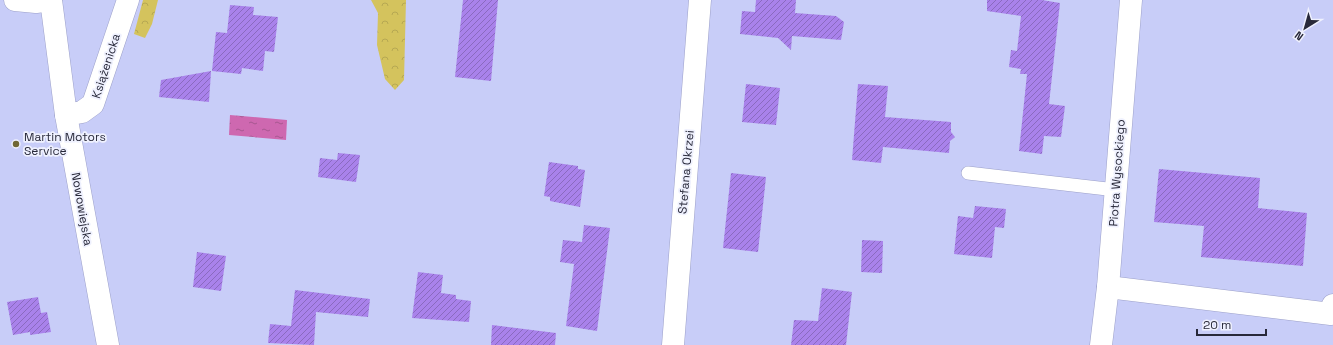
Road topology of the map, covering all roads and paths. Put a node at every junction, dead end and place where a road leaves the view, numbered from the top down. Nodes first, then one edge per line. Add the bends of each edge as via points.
1 (16, 0) edge
2 (51, 0) edge
3 (128, 0) edge
4 (700, 0) edge
5 (1131, 0) edge
6 (66, 115) junction
7 (968, 173) dead end
8 (1116, 190) junction
9 (1108, 286) junction
10 (1333, 304) edge
11 (108, 345) edge
12 (673, 345) edge
13 (1101, 345) edge

1 - 2 street
2 - 6 street, Nowowiejska
3 - 6 street, Książenicka via 93,104 82,112
4 - 12 street, Stefana Okrzei
5 - 8 street, Piotra Wysockiego
6 - 11 street, Nowowiejska
7 - 8 lane
8 - 9 street, Piotra Wysockiego
9 - 10 street via 1331,314
9 - 13 street, Piotra Wysockiego

